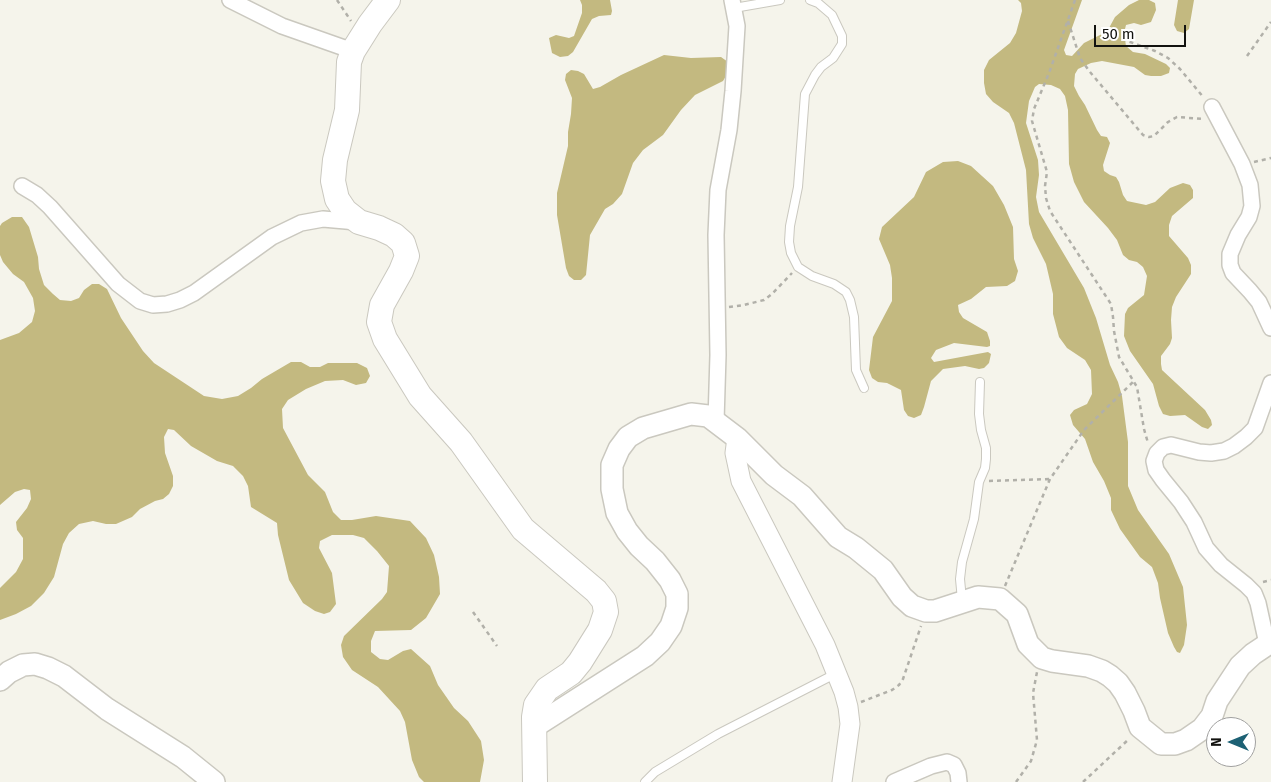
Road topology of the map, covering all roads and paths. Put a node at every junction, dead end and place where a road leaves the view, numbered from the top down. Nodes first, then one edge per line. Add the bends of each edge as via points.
1 (230, 0) edge
2 (337, 0) edge
3 (388, 0) edge
4 (780, 0) edge
5 (810, 0) edge
6 (1075, 0) edge
7 (733, 4) edge
8 (1068, 21) junction
9 (1271, 22) edge
10 (1122, 39) dead end
11 (357, 44) junction
12 (1247, 56) dead end
13 (1215, 112) junction
14 (22, 186) dead end
15 (359, 222) junction
16 (798, 267) junction
17 (717, 308) junction
18 (1271, 328) edge
19 (1134, 381) junction
20 (980, 382) dead end
21 (1271, 384) edge
22 (864, 388) dead end
23 (716, 421) junction
24 (737, 438) junction
25 (1154, 461) junction
26 (1050, 479) junction
27 (979, 482) junction
28 (1000, 599) junction
29 (962, 602) junction
30 (926, 610) junction
31 (473, 612) dead end
32 (1269, 643) edge
33 (497, 646) dead end
34 (1042, 658) junction
35 (837, 673) junction
36 (0, 680) edge
37 (848, 707) junction
38 (534, 727) junction
39 (1140, 727) junction
40 (1087, 778) junction
41 (214, 782) edge
42 (535, 782) edge
43 (646, 782) edge
44 (842, 782) edge
45 (894, 782) edge
46 (958, 782) edge
47 (1016, 782) edge
48 (1083, 782) edge
49 (1087, 782) edge

1 - 11 street via 282,26
2 - 11 path
3 - 11 main road
4 - 7 lane
5 - 16 lane via 832,15 842,36 842,44 815,75 805,94 798,187 789,242
6 - 8 path
7 - 17 street via 737,26 733,92 718,190
8 - 13 path via 1080,58 1143,134 1154,136 1177,117 1204,119
8 - 19 path via 1032,121 1046,165 1046,198 1050,211 1111,304 1119,357
9 - 12 path
10 - 13 path via 1168,58
11 - 15 main road via 349,62 348,110 334,160 333,181 337,199 345,211
13 - 18 street via 1250,185 1252,206 1230,254 1230,265 1233,273 1259,302
14 - 15 street via 50,207 118,284 140,301 153,305 167,304 194,293 272,237 301,223 323,219
15 - 38 main road via 394,235 403,243 407,256 382,305 379,322 385,339 420,396 461,442 523,529 604,601 606,612 600,630 571,673 541,696 536,705
16 - 17 path via 764,300
16 - 22 lane via 846,292 854,317 856,370
17 - 23 street
19 - 25 path
19 - 26 path via 1084,430
20 - 27 lane via 979,414 986,459
21 - 25 street via 1255,428 1234,446 1211,454 1171,445 1163,447
23 - 24 main road
23 - 38 main road via 708,416 691,414 669,420 643,428 628,437 619,449 612,465 612,489 617,512 627,531 670,580 677,594 677,608 671,626 645,656
24 - 30 main road via 802,496 838,537 883,570 902,597 912,606
24 - 35 street via 735,453 741,481
25 - 32 street via 1156,470 1187,512 1206,548 1254,593
26 - 27 path
26 - 28 path
27 - 29 lane via 974,519 962,562
28 - 29 main road via 978,597
28 - 34 main road via 1017,614 1028,644
29 - 30 main road
30 - 37 path via 899,685
31 - 33 path
32 - 39 main road via 1240,666 1217,701 1212,716 1202,729 1186,740 1160,744
34 - 39 main road via 1102,670 1118,683
34 - 47 path via 1033,692 1037,740 1031,761
35 - 37 street
35 - 43 lane via 718,734 655,772
36 - 41 main road via 22,665 48,668
37 - 44 street via 850,724
38 - 42 main road
39 - 40 path
40 - 48 path
40 - 49 path
45 - 46 street via 947,762 954,765

